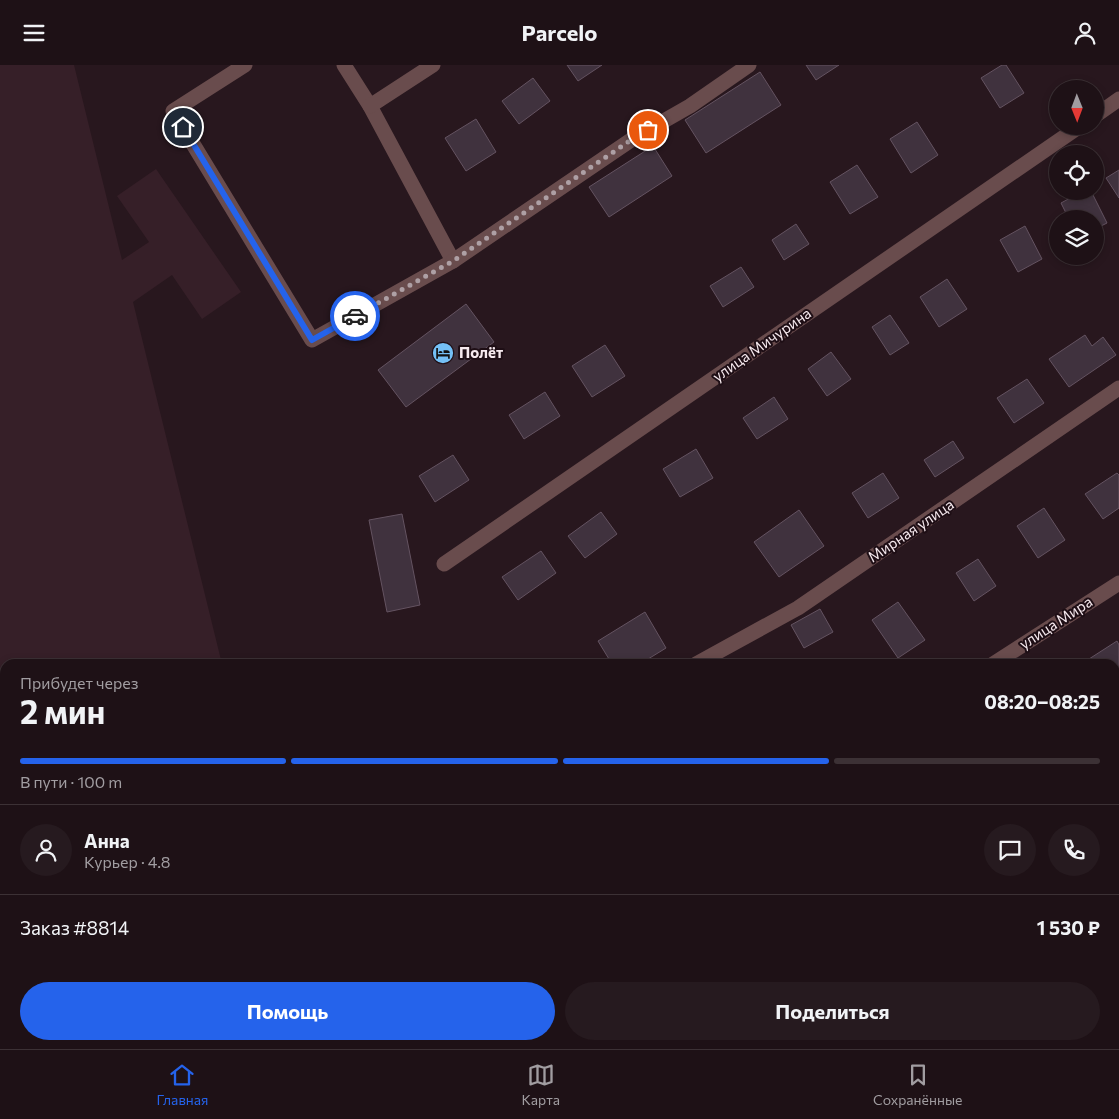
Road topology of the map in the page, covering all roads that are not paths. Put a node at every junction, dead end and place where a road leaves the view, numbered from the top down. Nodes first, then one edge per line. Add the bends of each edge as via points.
1 (245, 65) edge
2 (344, 65) edge
3 (433, 65) edge
4 (749, 65) edge
5 (1119, 99) edge
6 (370, 106) junction
7 (1104, 110) edge
8 (1067, 135) edge
9 (453, 261) junction
10 (1119, 388) edge
11 (444, 564) dead end
12 (1119, 583) edge
13 (705, 659) edge
14 (1001, 659) edge

1 - 9 street via 173,111 312,340
2 - 6 street
3 - 6 street
4 - 9 street via 690,106 634,138
5 - 7 street
6 - 9 street
8 - 11 street, улица Мичурина
10 - 13 street, Мирная улица via 798,608
12 - 14 street, улица Мира

